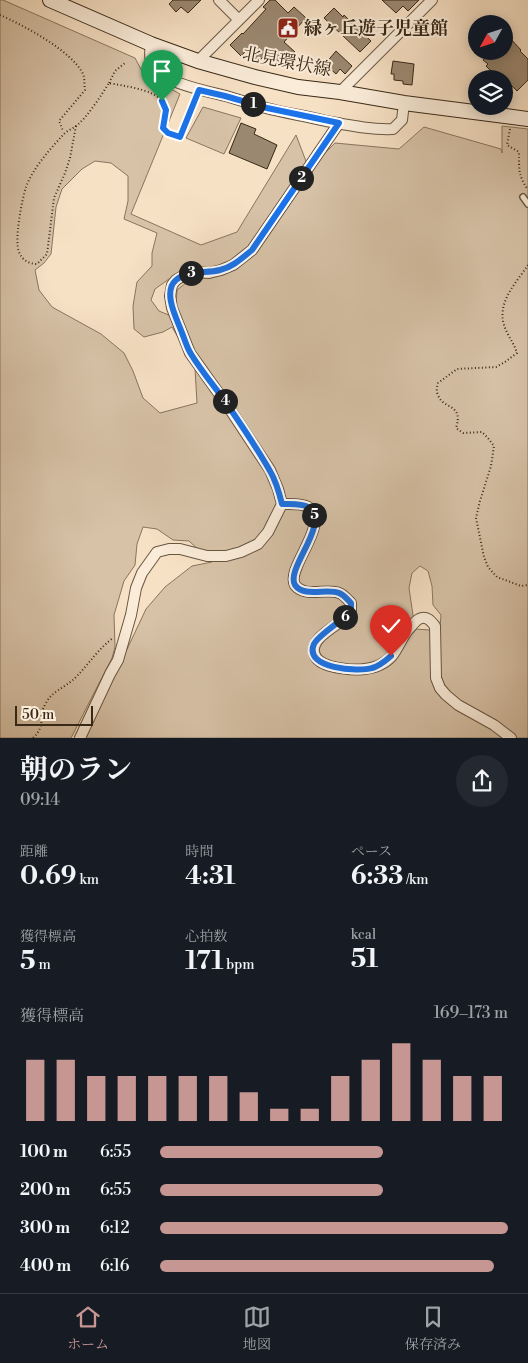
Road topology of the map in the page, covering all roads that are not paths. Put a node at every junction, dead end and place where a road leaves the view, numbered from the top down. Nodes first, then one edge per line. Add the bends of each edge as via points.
1 (50, 0) edge
2 (219, 0) edge
3 (259, 0) edge
4 (432, 0) edge
5 (239, 20) junction
6 (151, 44) junction
7 (198, 61) junction
8 (199, 90) junction
9 (340, 92) junction
10 (404, 103) junction
11 (528, 119) edge
12 (339, 123) junction
13 (180, 137) road end
14 (523, 197) dead end
15 (528, 204) edge
16 (282, 504) junction
17 (80, 738) edge
18 (511, 738) edge

1 - 6 main road, 北見環状線
2 - 5 street
3 - 5 street
4 - 9 street
5 - 7 street
6 - 7 main road, 北見環状線
6 - 8 street via 153,66 160,73
7 - 9 main road, 北見環状線 via 284,84
8 - 12 street
8 - 13 lane
9 - 10 main road, 北見環状線
10 - 11 main road, 北見環状線
10 - 12 street via 402,120 394,129
12 - 16 street via 252,250 233,265 183,276 172,285 170,296 190,353 270,470
14 - 15 lane
16 - 17 street via 258,544 241,552 207,556 168,549 157,552 149,561 136,588 118,660
16 - 18 street via 309,507 315,517 312,535 296,567 294,584 306,592 339,593 351,603 348,615 314,644 317,658 340,668 374,668 391,656 419,619 431,620 435,626 436,678 440,688 458,705

